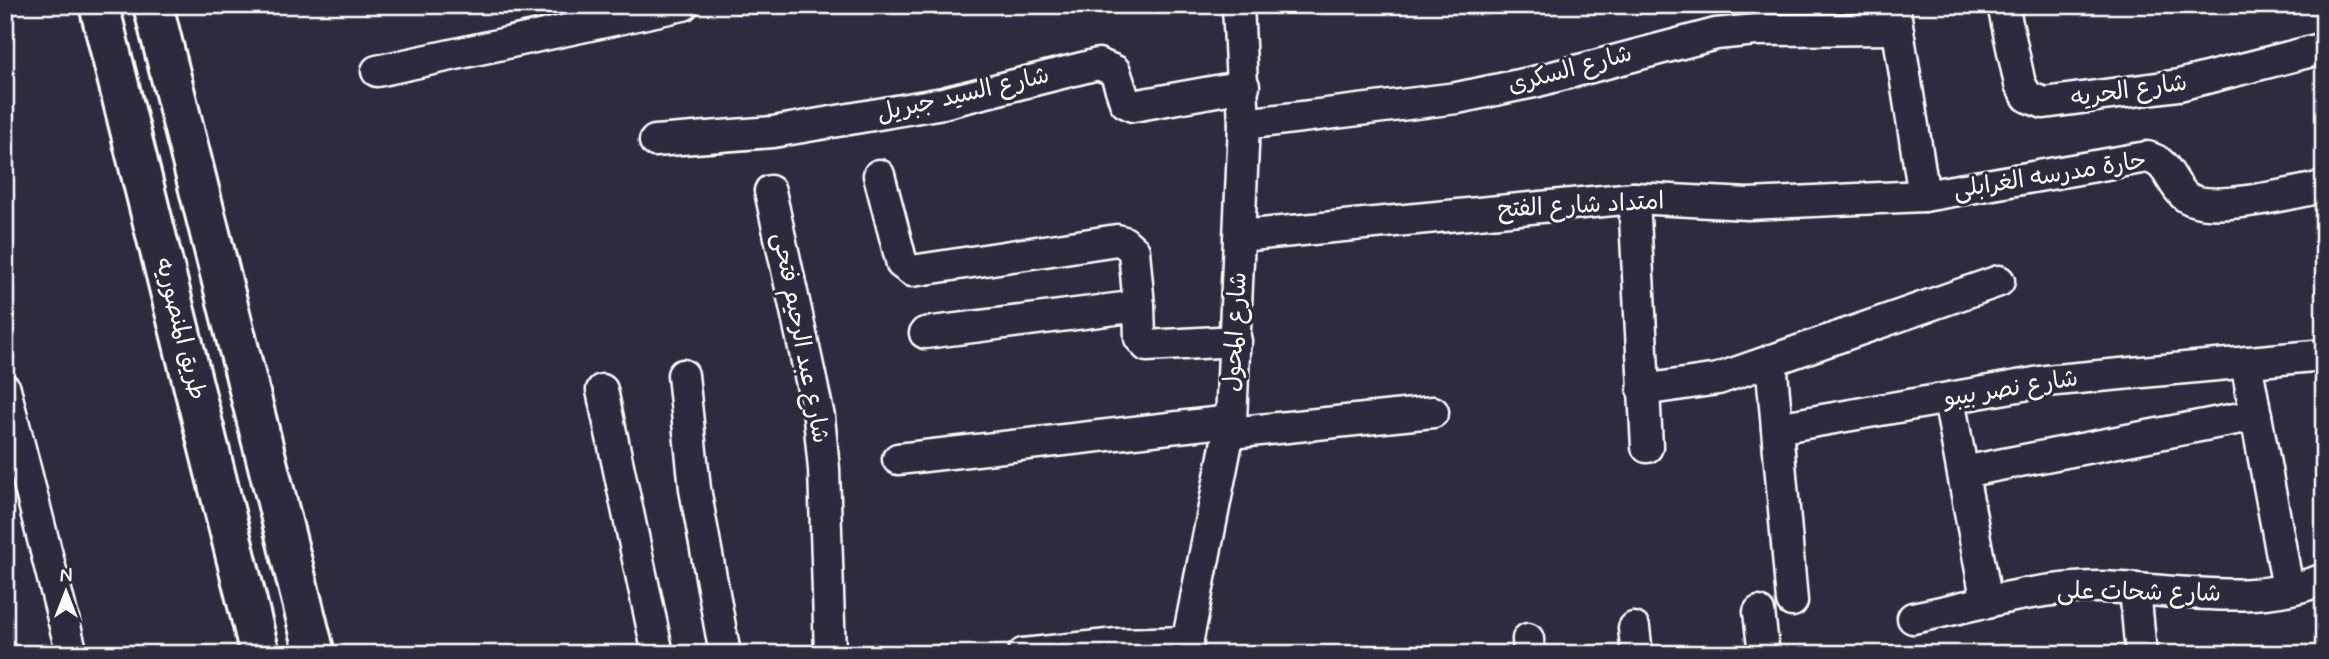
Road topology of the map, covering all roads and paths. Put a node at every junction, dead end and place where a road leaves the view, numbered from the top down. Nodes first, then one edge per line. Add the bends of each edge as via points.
1 (99, 5) edge
2 (153, 5) edge
3 (683, 5) edge
4 (1238, 5) edge
5 (2003, 5) edge
6 (1895, 17) edge
7 (2324, 48) edge
8 (377, 71) dead end
9 (1244, 86) junction
10 (1244, 124) junction
11 (654, 141) dead end
12 (879, 175) dead end
13 (2324, 187) edge
14 (770, 191) dead end
15 (1924, 196) junction
16 (1634, 198) junction
17 (1240, 236) junction
18 (1999, 281) dead end
19 (1139, 306) junction
20 (925, 333) dead end
21 (1236, 341) junction
22 (236, 345) junction
23 (2324, 355) edge
24 (187, 356) junction
25 (1771, 360) junction
26 (2246, 362) junction
27 (683, 375) dead end
28 (5, 390) edge
29 (602, 390) dead end
30 (1643, 390) junction
31 (1949, 399) junction
32 (1433, 412) dead end
33 (2256, 415) junction
34 (1231, 427) junction
35 (1777, 428) junction
36 (1647, 447) dead end
37 (898, 459) dead end
38 (1963, 472) junction
39 (2324, 579) edge
40 (2288, 588) junction
41 (2135, 589) junction
42 (1791, 601) dead end
43 (1987, 603) junction
44 (1759, 612) dead end
45 (1913, 618) dead end
46 (1186, 648) edge
47 (72, 654) edge
48 (260, 654) edge
49 (314, 654) edge
50 (658, 654) edge
51 (725, 654) edge
52 (830, 654) edge
53 (1023, 654) edge
54 (1763, 654) edge
55 (2141, 654) edge

1 - 24 main road, طريق المنصوريه
2 - 22 main road, طريق المنصوريه
3 - 8 street
4 - 9 street, شارع المحول
5 - 7 street, شارع الحريه via 2021,84 2028,97 2045,103 2179,85
6 - 10 street, شارع السكرى via 1716,34 1457,98
6 - 15 street
9 - 10 street, شارع المحول
9 - 11 street, شارع السيد جبريل via 1133,106 1125,102 1115,71 1098,64 943,103 773,132
10 - 17 street, شارع المحول
12 - 19 street via 902,264 912,271 1117,240 1134,251
13 - 15 street, حارة مدرسه الغرابلى via 2197,203 2183,194 2163,163 2147,157
14 - 52 street, شارع عبد الرحيم فتحى via 819,417
15 - 16 street, امتداد شارع الفتح via 1748,204
16 - 17 street, امتداد شارع الفتح
16 - 30 street
17 - 21 street, شارع المحول
18 - 25 street
19 - 20 street
19 - 21 street via 1140,338 1147,346
21 - 34 street, شارع المحول
22 - 24 main road
22 - 49 main road, طريق المنصوريه
23 - 26 street, شارع نصر بيبو
24 - 48 main road, طريق المنصوريه
25 - 30 street via 1718,379
25 - 35 street
26 - 31 street, شارع نصر بيبو via 2046,381
26 - 33 street
27 - 51 street via 695,489
28 - 47 street
29 - 50 street
30 - 36 street
31 - 35 street, شارع نصر بيبو
31 - 38 street
32 - 34 street
33 - 38 street
33 - 40 street
34 - 37 street
34 - 46 street, شارع المحول
35 - 42 street
38 - 43 street
39 - 40 street, شارع شحات على
40 - 41 street, شارع شحات على via 2246,594
41 - 43 street, شارع شحات على via 2058,589
41 - 55 street
43 - 45 street, شارع شحات على
44 - 54 street
46 - 53 street via 1117,644

